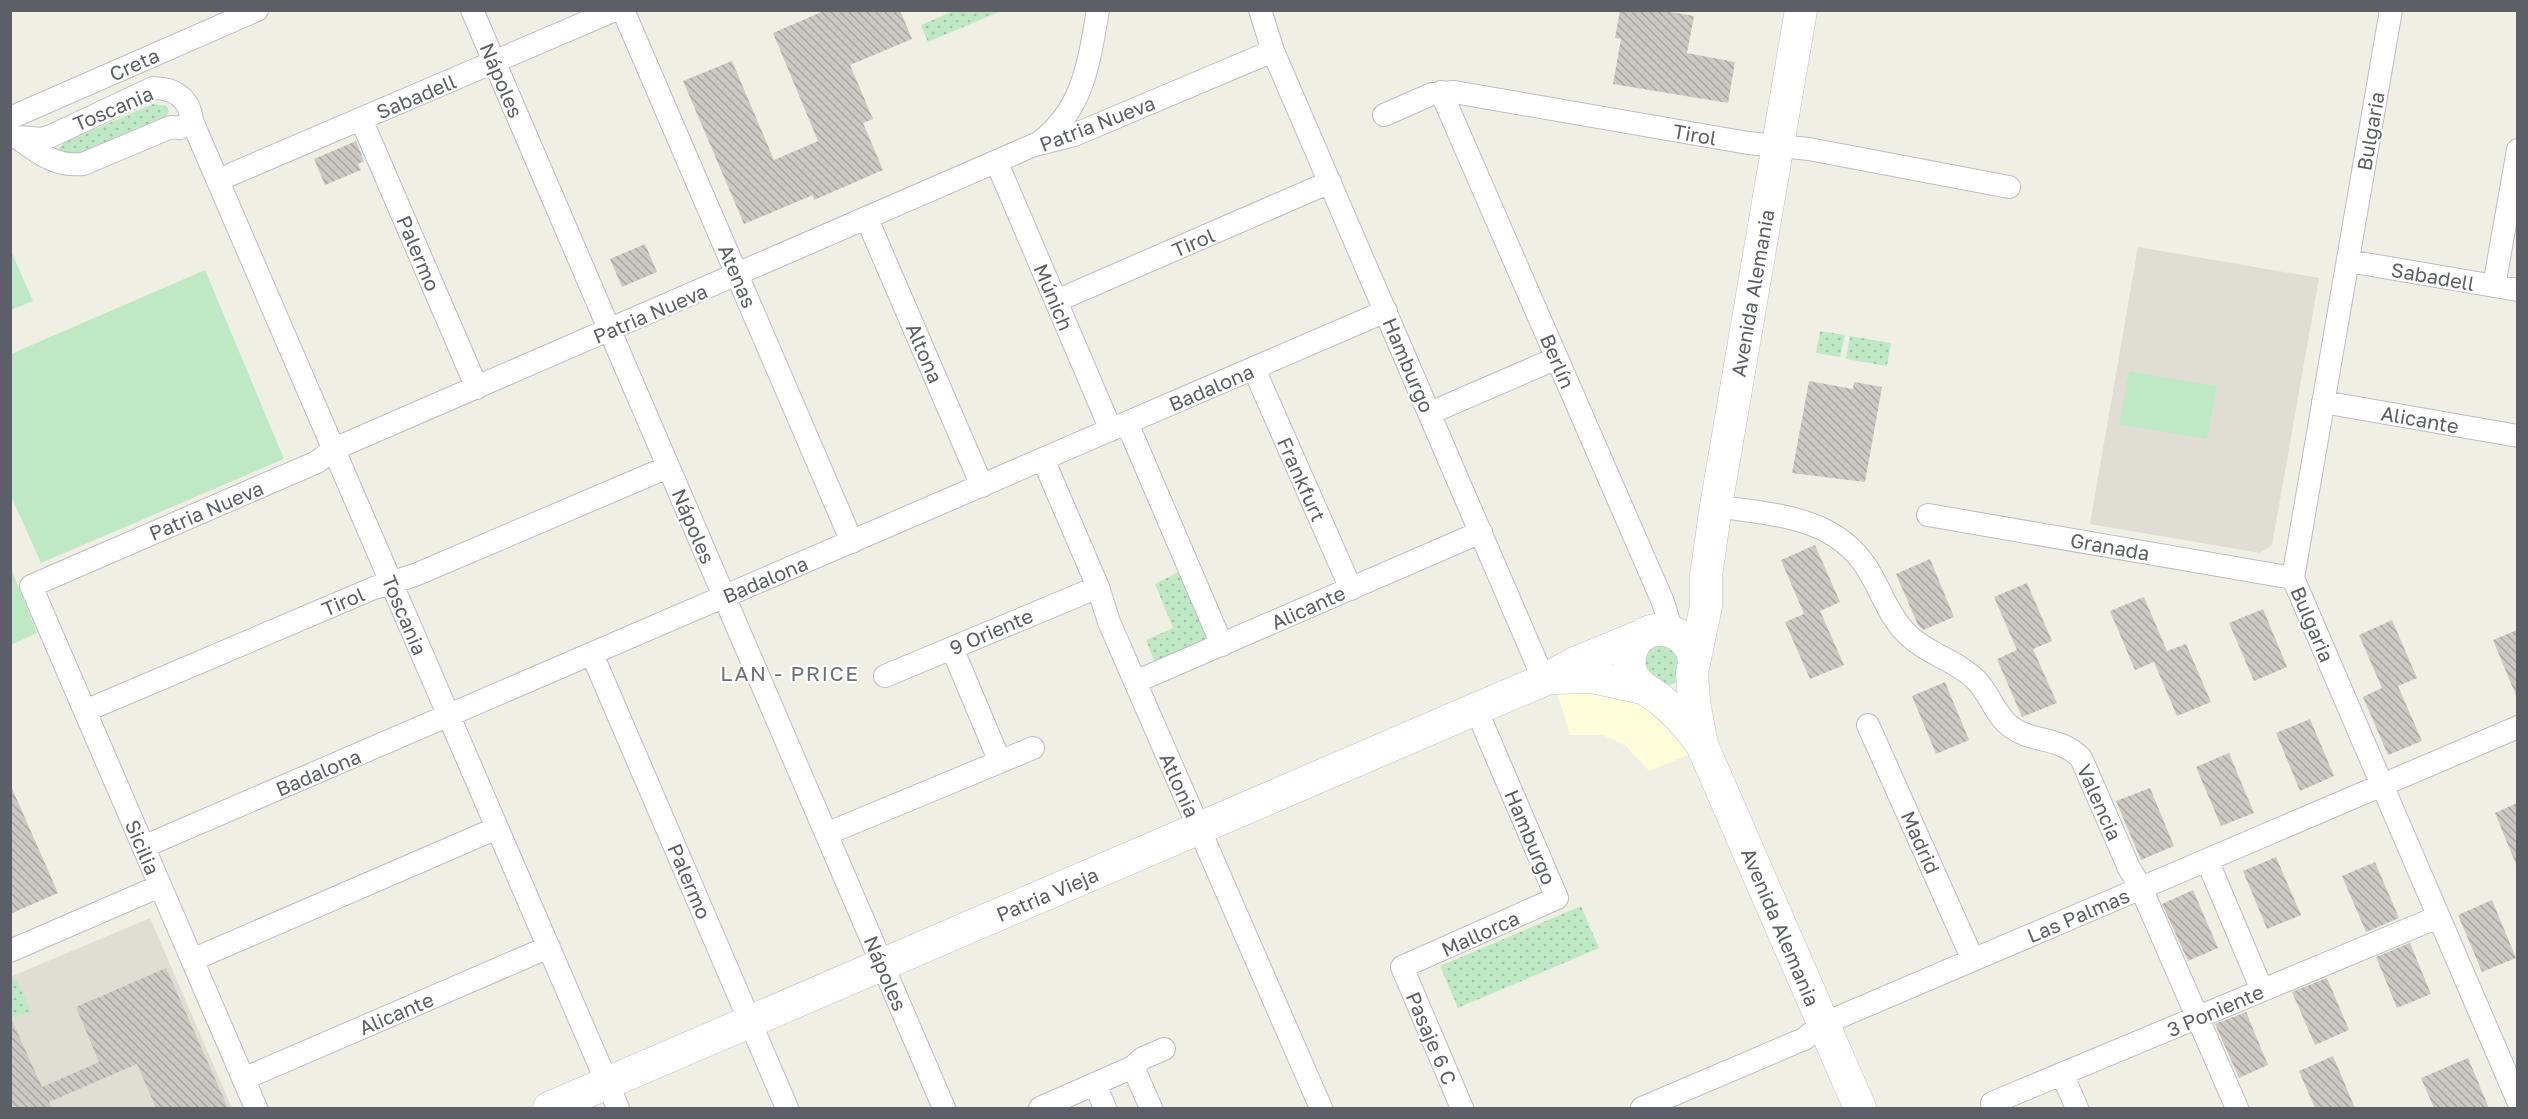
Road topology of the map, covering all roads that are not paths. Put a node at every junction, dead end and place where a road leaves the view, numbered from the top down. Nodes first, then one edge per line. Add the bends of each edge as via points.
1 (257, 10) edge
2 (472, 10) edge
3 (615, 10) edge
4 (623, 10) edge
5 (1098, 10) edge
6 (1260, 10) edge
7 (1801, 10) edge
8 (2391, 10) edge
9 (1274, 51) junction
10 (494, 62) junction
11 (1441, 92) junction
12 (1384, 116) dead end
13 (361, 119) junction
14 (192, 121) junction
15 (13, 130) edge
16 (1035, 146) junction
17 (1778, 146) junction
18 (2517, 150) edge
19 (997, 163) junction
20 (218, 180) junction
21 (1330, 182) junction
22 (2009, 187) dead end
23 (867, 219) junction
24 (2348, 261) junction
25 (737, 275) junction
26 (2494, 286) junction
27 (2517, 290) edge
28 (1056, 301) junction
29 (1386, 311) junction
30 (609, 330) junction
31 (1557, 358) junction
32 (1254, 369) junction
33 (477, 387) junction
34 (2324, 402) junction
35 (1430, 413) junction
36 (1119, 427) junction
37 (2517, 436) edge
38 (334, 449) junction
39 (1043, 459) junction
40 (668, 467) junction
41 (982, 486) junction
42 (1716, 506) junction
43 (1928, 515) dead end
44 (1481, 532) junction
45 (852, 542) junction
46 (1706, 576) junction
47 (2293, 578) junction
48 (391, 582) junction
49 (31, 586) joint
50 (1098, 587) junction
51 (1351, 589) junction
52 (724, 597) junction
53 (1657, 633) junction
54 (1222, 645) junction
55 (952, 648) junction
56 (592, 654) junction
57 (1693, 666) junction
58 (885, 676) dead end
59 (1544, 680) junction
60 (1135, 682) junction
61 (1647, 690) junction
62 (1476, 709) junction
63 (85, 711) junction
64 (449, 716) junction
65 (1868, 725) dead end
66 (2517, 727) edge
67 (1702, 745) junction
68 (1033, 748) dead end
69 (1000, 762) junction
70 (2382, 785) junction
71 (497, 828) junction
72 (1200, 828) junction
73 (826, 834) junction
74 (143, 847) junction
75 (2207, 860) junction
76 (160, 886) junction
77 (2141, 888) junction
78 (1557, 898) joint
79 (2438, 917) junction
80 (549, 947) junction
81 (10, 951) edge
82 (192, 960) junction
83 (1973, 960) junction
84 (882, 965) junction
85 (1402, 967) joint
86 (2262, 990) junction
87 (2198, 1017) junction
88 (750, 1022) junction
89 (1823, 1024) junction
90 (1164, 1049) dead end
91 (1133, 1067) junction
92 (2062, 1074) junction
93 (243, 1079) junction
94 (1095, 1084) junction
95 (613, 1096) edge
96 (2517, 1101) edge
97 (1992, 1103) dead end
98 (256, 1108) edge
99 (549, 1108) edge
100 (787, 1108) edge
101 (944, 1108) edge
102 (1040, 1108) edge
103 (1105, 1108) edge
104 (1151, 1108) edge
105 (1321, 1108) edge
106 (1462, 1108) edge
107 (1642, 1108) edge
108 (1860, 1108) edge
109 (2077, 1108) edge
110 (2238, 1108) edge

1 - 15 street, Creta
2 - 10 street, Nápoles
3 - 10 street, Sabadell
4 - 25 street, Atenas
5 - 16 street via 1078,98 1061,123
6 - 9 street
7 - 17 street, Avenida Alemania
8 - 24 street, Bulgaria
9 - 16 street, Patria Nueva via 1074,135
9 - 21 street, Hamburgo
10 - 13 street, Sabadell
10 - 30 street, Nápoles
11 - 12 street, Tirol
11 - 17 street, Tirol
11 - 31 street, Berlín
13 - 20 street, Sabadell
13 - 33 street, Palermo
14 - 15 street, Toscania via 83,164 70,165 40,156
14 - 15 street, Toscania via 191,110 182,97 166,88 153,88 42,139
14 - 20 street, Toscania
16 - 19 street, Patria Nueva
17 - 22 street, Tirol
17 - 42 street, Avenida Alemania
18 - 26 street
19 - 23 street, Patria Nueva
19 - 28 street, Múnich
20 - 38 street, Toscania
21 - 28 street, Tirol
21 - 29 street, Hamburgo
23 - 25 street, Patria Nueva
23 - 41 street, Altona
24 - 26 street, Sabadell
24 - 34 street, Bulgaria
25 - 30 street, Patria Nueva
25 - 45 street, Atenas
26 - 27 street, Sabadell
28 - 36 street, Múnich
29 - 32 street, Badalona
29 - 35 street, Hamburgo
30 - 33 street, Patria Nueva
30 - 40 street, Nápoles
31 - 35 street
31 - 53 street, Berlín via 1663,602
32 - 36 street, Badalona
32 - 51 street, Frankfurt
33 - 38 street, Patria Nueva
34 - 37 street, Alicante
34 - 47 street, Bulgaria
35 - 44 street, Hamburgo
36 - 39 street, Badalona
36 - 54 street, Múnich
38 - 48 street, Toscania
38 - 49 street, Patria Nueva via 317,462
39 - 41 street, Badalona
39 - 50 street, Atlonia
40 - 48 street, Tirol
40 - 52 street, Nápoles
41 - 45 street, Badalona
42 - 46 street, Avenida Alemania
42 - 77 street, Valencia via 1814,524 1852,549 1906,633 1974,678 2010,726 2026,735 2066,745 2081,758
43 - 47 street, Granada
44 - 51 street, Alicante
44 - 59 street, Hamburgo
45 - 52 street, Badalona
46 - 53 street, Avenida Alemania via 1700,588
46 - 57 street, Avenida Alemania via 1706,606
47 - 70 street, Bulgaria
48 - 63 street, Tirol
48 - 64 street, Toscania
49 - 63 street, Sicilia
50 - 55 street, 9 Oriente
50 - 60 street, Atlonia
51 - 54 street, Alicante
52 - 56 street, Badalona
52 - 73 street, Nápoles
53 - 57 street via 1687,642
53 - 59 street, Patria Vieja via 1575,663
53 - 61 street, Avenida Alemania via 1632,650 1629,662 1632,674
54 - 60 street, Alicante
55 - 58 street, 9 Oriente
55 - 69 street
56 - 64 street, Badalona
56 - 88 street, Palermo
57 - 61 street via 1684,685 1672,692
57 - 67 street, Avenida Alemania via 1694,702
59 - 61 street, Patria Vieja via 1592,677
59 - 62 street, Patria Vieja
60 - 72 street, Atlonia
61 - 67 street, Avenida Alemania via 1675,712
62 - 72 street, Patria Vieja
62 - 78 street, Hamburgo
63 - 74 street, Sicilia
64 - 71 street, Toscania
64 - 74 street, Badalona
65 - 83 street, Madrid
66 - 70 street, Las Palmas
67 - 89 street, Avenida Alemania
68 - 69 street
69 - 73 street
70 - 75 street, Las Palmas
70 - 79 street, Bulgaria
71 - 80 street, Toscania
71 - 82 street
72 - 84 street, Patria Vieja
72 - 105 street, Atlonia
73 - 84 street, Nápoles
74 - 76 street, Sicilia
75 - 77 street, Las Palmas
75 - 86 street
76 - 81 street
76 - 82 street, Sicilia
77 - 83 street, Las Palmas
77 - 87 street, Valencia
78 - 85 street, Mallorca
79 - 86 street, 3 Poniente
79 - 96 street, Bulgaria
80 - 93 street, Alicante
80 - 95 street, Toscania
82 - 93 street, Sicilia
83 - 89 street, Las Palmas
84 - 88 street, Patria Vieja
84 - 101 street, Nápoles
85 - 106 street, Pasaje 6 C
86 - 87 street, 3 Poniente
87 - 92 street, 3 Poniente
87 - 110 street, Valencia
88 - 95 street, Patria Vieja
88 - 100 street, Palermo
89 - 107 street, Las Palmas via 1804,1039
89 - 108 street, Avenida Alemania
90 - 91 street
91 - 94 street
91 - 104 street
92 - 97 street, 3 Poniente
92 - 109 street
93 - 98 street, Sicilia
94 - 102 street
94 - 103 street
95 - 99 street, Patria Vieja

